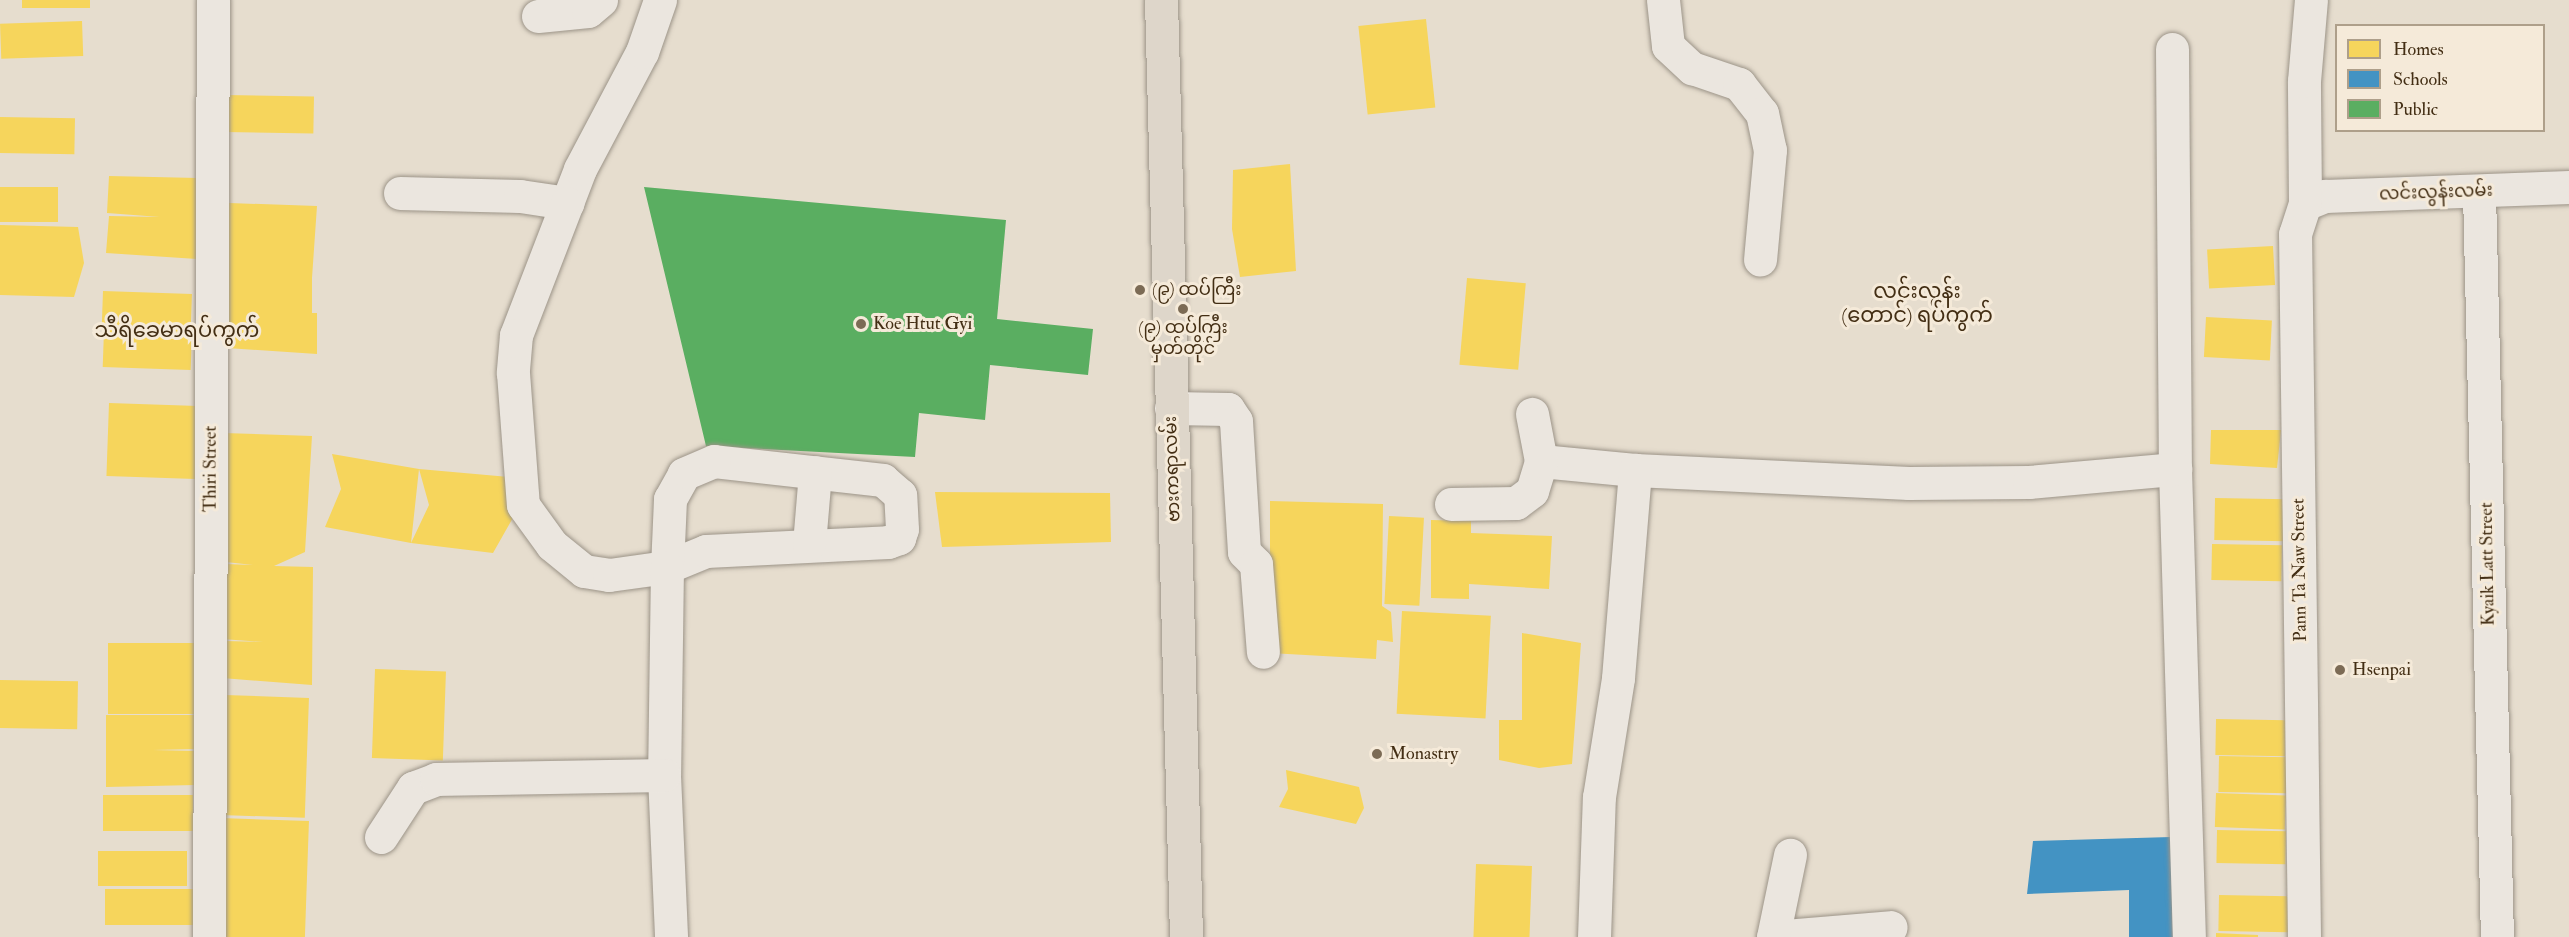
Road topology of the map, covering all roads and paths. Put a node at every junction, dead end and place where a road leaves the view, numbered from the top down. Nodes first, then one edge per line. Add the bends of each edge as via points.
1 (213, 0) edge
2 (601, 0) edge
3 (660, 0) edge
4 (1161, 0) edge
5 (1663, 0) edge
6 (2311, 0) edge
7 (538, 16) dead end
8 (2172, 49) dead end
9 (2569, 187) edge
10 (2479, 192) junction
11 (400, 193) dead end
12 (567, 203) junction
13 (2305, 204) junction
14 (1760, 260) dead end
15 (1171, 408) junction
16 (1533, 414) dead end
17 (1540, 461) junction
18 (2175, 469) junction
19 (1635, 470) junction
20 (815, 472) junction
21 (1451, 504) dead end
22 (809, 544) junction
23 (667, 567) junction
24 (1263, 652) dead end
25 (664, 775) junction
26 (381, 837) dead end
27 (1790, 855) dead end
28 (1891, 927) dead end
29 (209, 937) edge
30 (671, 937) edge
31 (1186, 937) edge
32 (1594, 937) edge
33 (1773, 937) edge
34 (2189, 937) edge
35 (2304, 937) edge
36 (2497, 937) edge

1 - 29 street, Thiri Street
2 - 7 street via 588,11
3 - 12 street via 642,52 579,169
4 - 15 main road, ဗားကရာလမ်း
5 - 14 street via 1668,46 1692,68 1739,84 1762,113 1770,150
6 - 13 street, Pann Ta Naw Street via 2304,81
8 - 18 street
9 - 10 street, လင်းလွန်းလမ်း
10 - 13 street, လင်းလွန်းလမ်း via 2325,196
10 - 36 street, Kyaik Latt Street
11 - 12 street via 520,196
12 - 23 street via 516,335 513,373 523,505 552,545 584,571 609,576
13 - 35 street, Pann Ta Naw Street via 2295,234
15 - 24 street via 1228,409 1236,421 1244,552 1256,564
15 - 31 main road, ဗားကရာလမ်း
16 - 17 street
17 - 19 street
17 - 21 street via 1532,491 1515,503
18 - 19 street via 2029,482 1921,483
18 - 34 street
19 - 32 street via 1618,678 1599,797
20 - 22 street
20 - 22 street via 883,480 894,486 900,495 902,529 899,538 888,542
20 - 23 street via 714,461 684,474 670,499
22 - 23 street via 706,550
23 - 25 street
25 - 26 street via 436,779 413,788
25 - 30 street
27 - 33 street
28 - 33 street

